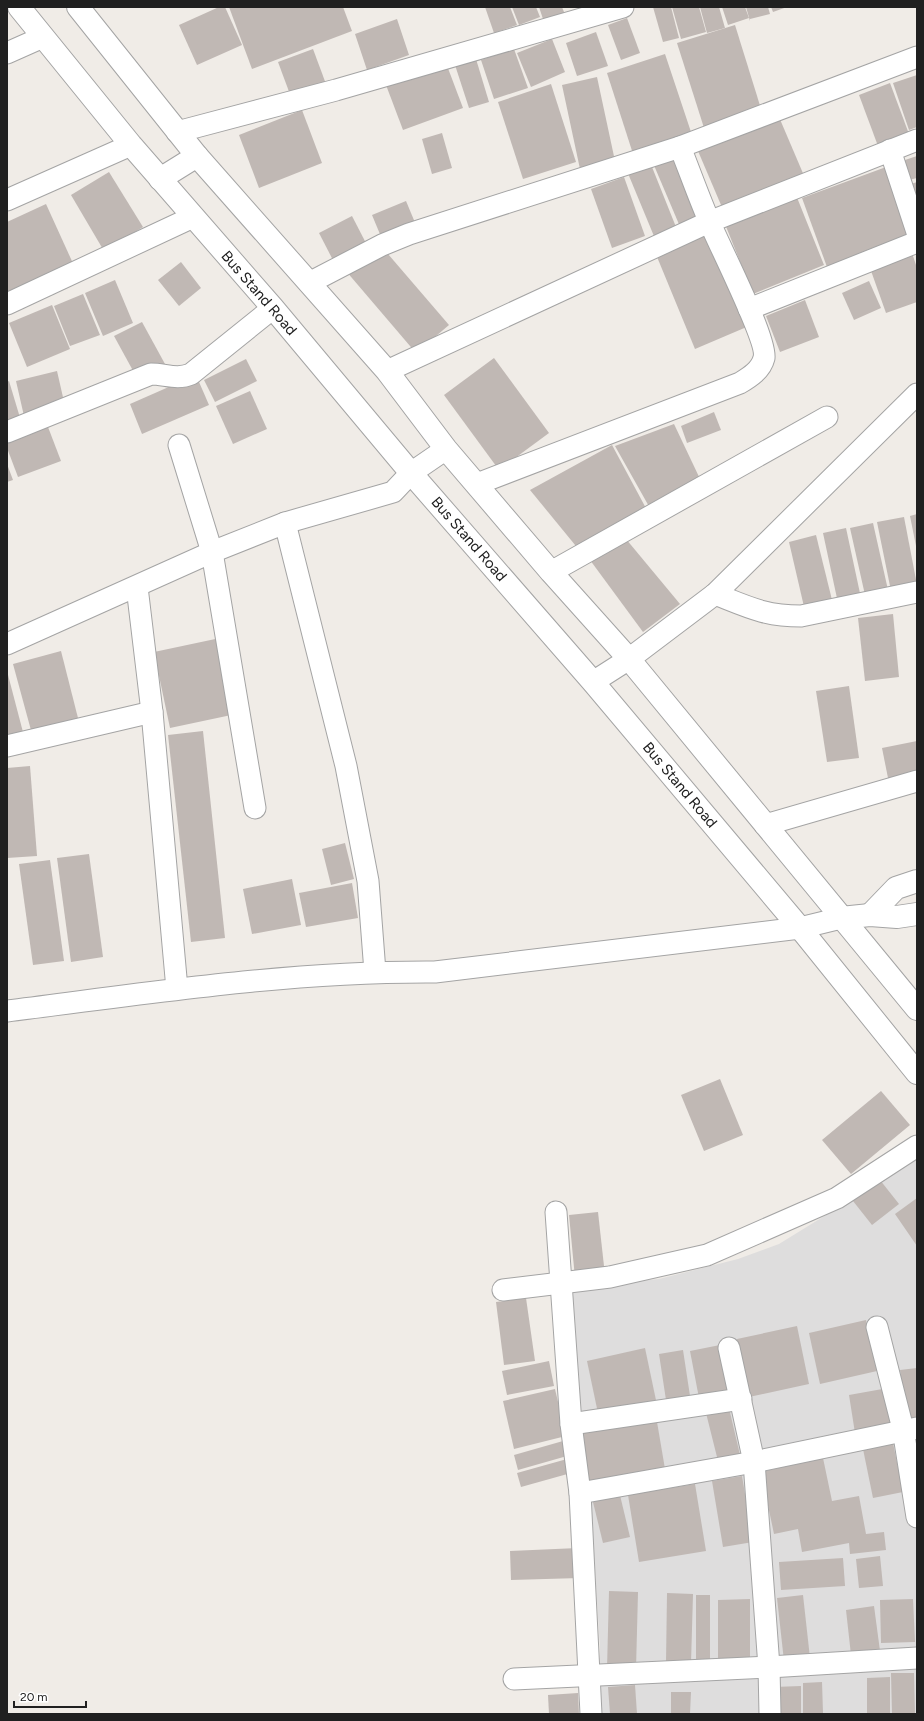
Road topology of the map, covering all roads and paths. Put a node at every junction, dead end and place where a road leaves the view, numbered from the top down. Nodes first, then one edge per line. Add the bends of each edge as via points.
1 (20, 7) edge
2 (78, 7) edge
3 (623, 7) edge
4 (43, 37) junction
5 (7, 53) edge
6 (917, 57) edge
7 (177, 132) junction
8 (917, 140) edge
9 (131, 145) junction
10 (680, 146) junction
11 (890, 150) junction
12 (197, 156) junction
13 (160, 179) junction
14 (7, 200) edge
15 (193, 217) junction
16 (709, 222) junction
17 (917, 232) edge
18 (917, 242) edge
19 (309, 283) junction
20 (7, 304) edge
21 (273, 308) junction
22 (749, 309) junction
23 (387, 371) junction
24 (917, 394) edge
25 (827, 417) dead end
26 (7, 432) edge
27 (179, 445) dead end
28 (446, 449) junction
29 (411, 473) junction
30 (477, 484) junction
31 (286, 523) junction
32 (212, 552) junction
33 (551, 572) junction
34 (137, 586) junction
35 (917, 592) edge
36 (715, 594) junction
37 (7, 644) edge
38 (629, 658) junction
39 (593, 682) junction
40 (152, 712) junction
41 (7, 746) edge
42 (917, 781) edge
43 (255, 808) dead end
44 (765, 825) junction
45 (917, 881) edge
46 (917, 914) edge
47 (870, 915) junction
48 (842, 918) junction
49 (800, 928) junction
50 (375, 972) junction
51 (178, 989) junction
52 (917, 1009) edge
53 (7, 1011) edge
54 (917, 1073) edge
55 (917, 1146) edge
56 (556, 1212) dead end
57 (562, 1282) junction
58 (503, 1290) dead end
59 (877, 1327) dead end
60 (729, 1348) dead end
61 (741, 1399) junction
62 (571, 1424) junction
63 (910, 1428) edge
64 (754, 1462) junction
65 (580, 1494) junction
66 (917, 1517) edge
67 (917, 1658) edge
68 (769, 1667) junction
69 (590, 1676) junction
70 (514, 1679) dead end
71 (591, 1714) edge
72 (770, 1714) edge

1 - 4 street, Bus Stand Road
2 - 7 street
3 - 7 street via 336,90
4 - 5 street
4 - 9 street, Bus Stand Road
6 - 10 street
7 - 12 street
8 - 11 street
9 - 13 street, Bus Stand Road
9 - 14 street
10 - 16 street
10 - 19 street via 409,234 382,245
11 - 16 street
11 - 17 street
12 - 13 street
12 - 19 street
13 - 15 street, Bus Stand Road
15 - 20 street
15 - 21 street, Bus Stand Road
16 - 22 street
16 - 23 street
18 - 22 street
19 - 23 street
21 - 26 street via 191,374 177,378 151,374
21 - 29 street, Bus Stand Road
22 - 30 street via 764,349 764,358 758,370 740,383
23 - 28 street
24 - 36 street
25 - 33 street
27 - 32 street
28 - 29 street
28 - 30 street
29 - 31 street via 393,492
29 - 39 street, Bus Stand Road
30 - 33 street
31 - 32 street
31 - 50 street via 348,773 368,881
32 - 34 street
32 - 43 street
33 - 38 street
34 - 37 street
34 - 40 street
35 - 36 street via 801,616 766,614
36 - 38 street
38 - 39 street
38 - 44 street
39 - 49 street, Bus Stand Road
40 - 41 street
40 - 51 street
42 - 44 street
44 - 48 street
45 - 47 street via 896,888
46 - 47 street via 897,917
47 - 48 street
48 - 49 street
48 - 52 street
49 - 50 street via 435,972
49 - 54 street, Bus Stand Road
50 - 51 street
51 - 53 street
55 - 57 street via 837,1198 707,1255 610,1277
56 - 57 street
57 - 58 street
57 - 62 street
59 - 63 street
60 - 61 street
61 - 62 street
61 - 64 street
62 - 65 street
63 - 64 street
63 - 66 street
64 - 65 street
64 - 68 street
65 - 69 street
67 - 68 street
68 - 69 street
68 - 72 street
69 - 70 street
69 - 71 street

